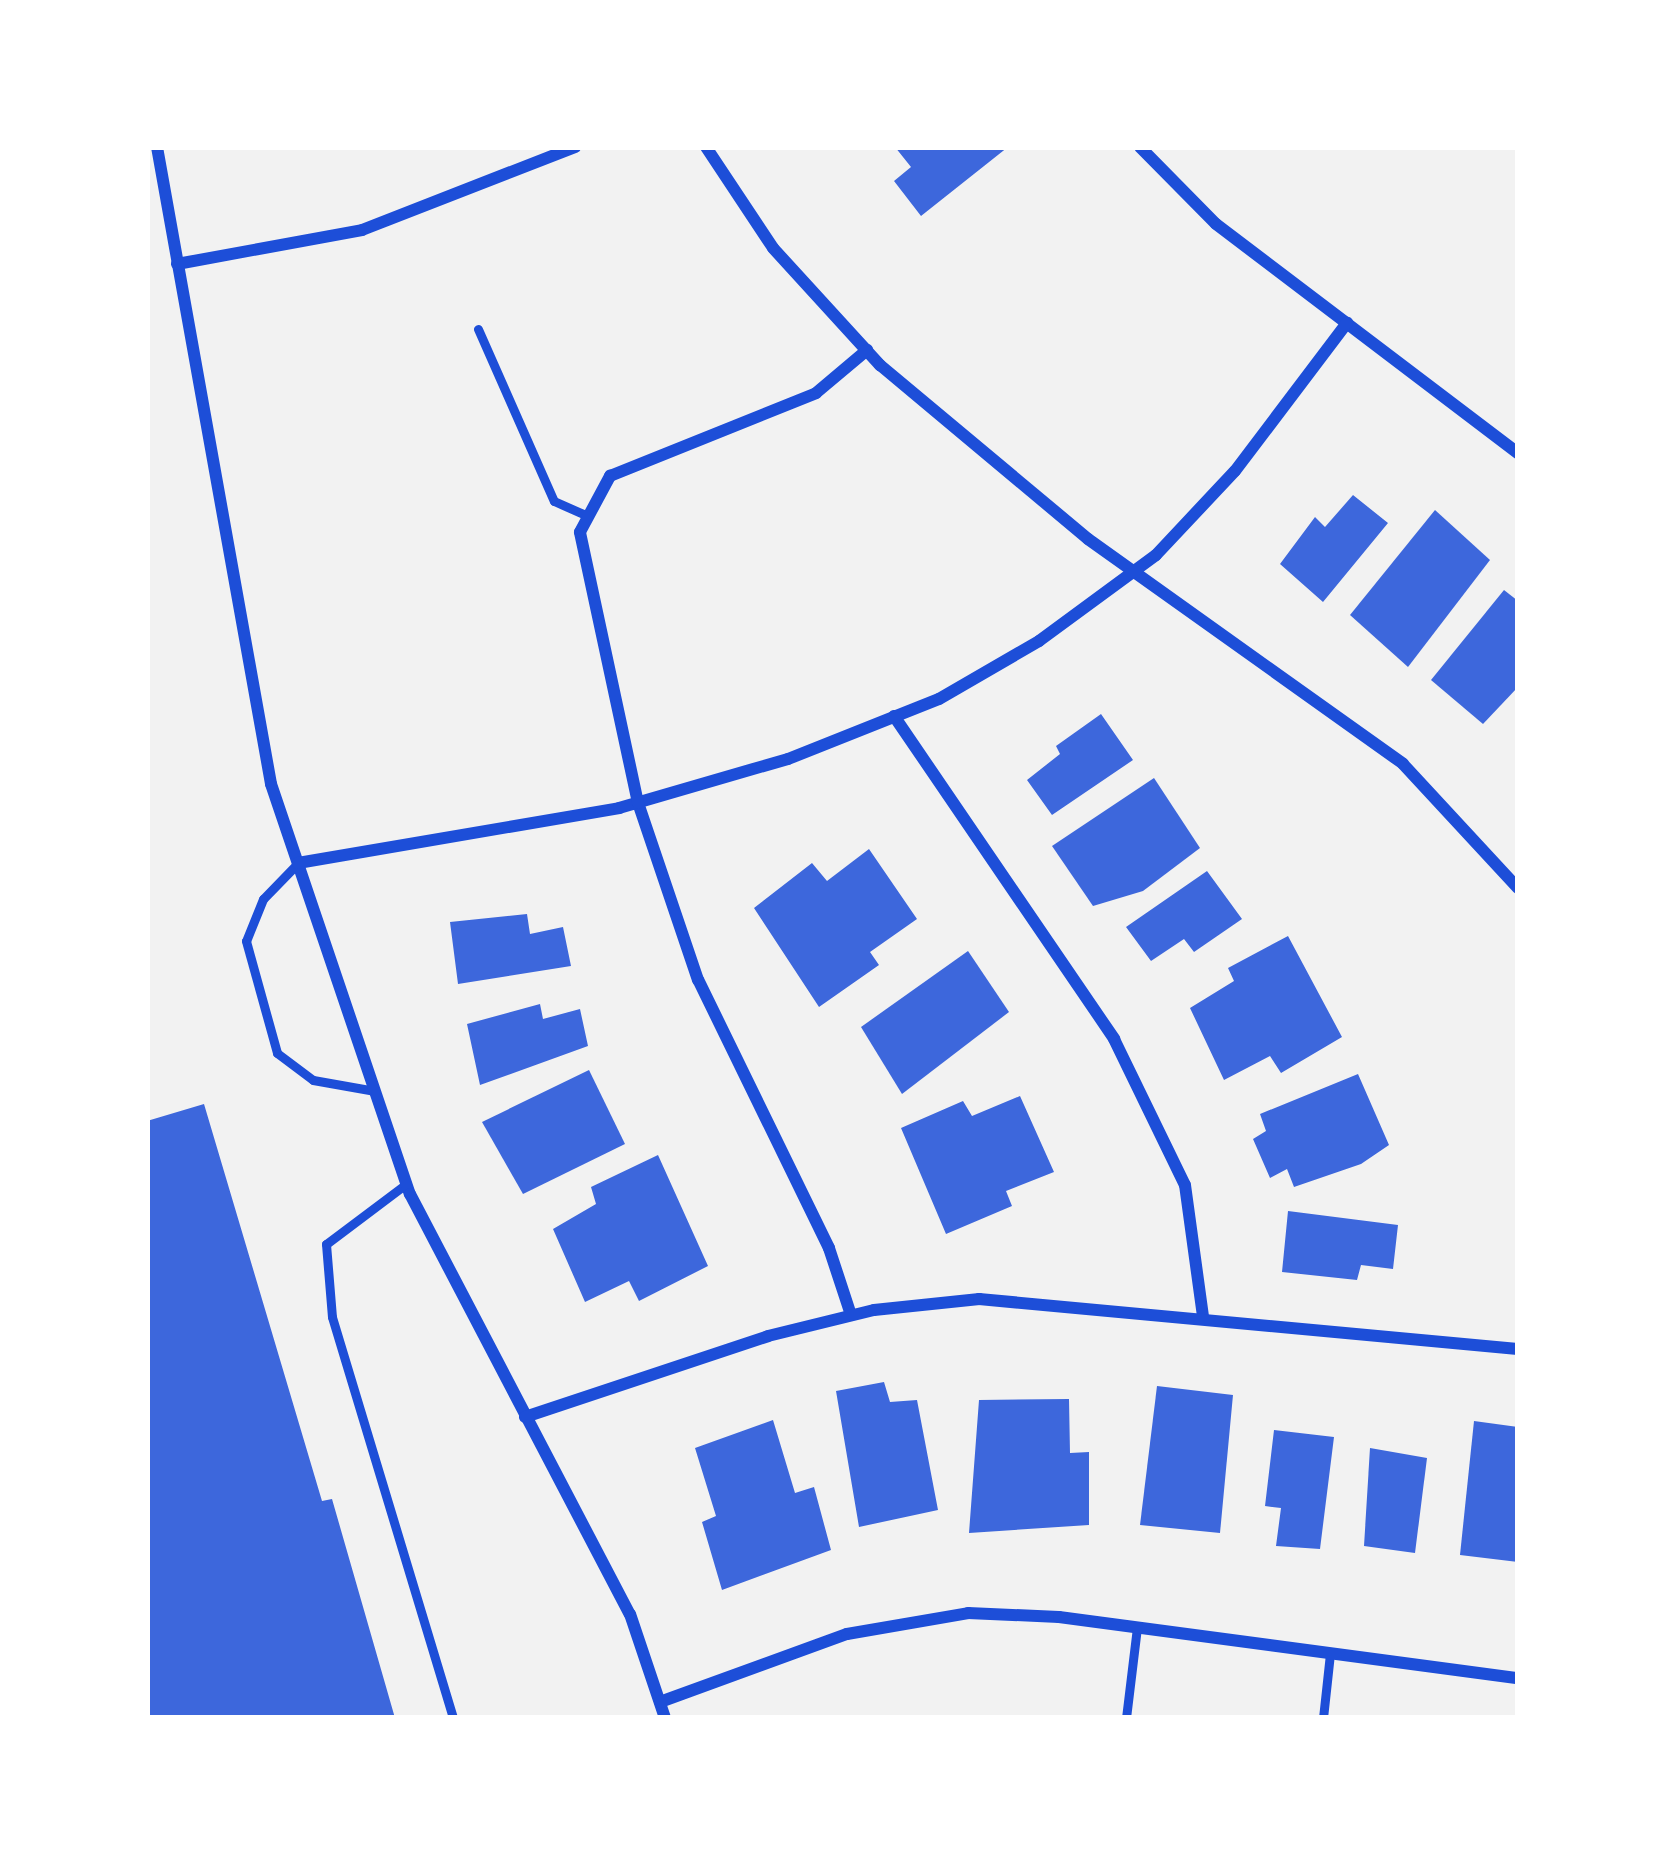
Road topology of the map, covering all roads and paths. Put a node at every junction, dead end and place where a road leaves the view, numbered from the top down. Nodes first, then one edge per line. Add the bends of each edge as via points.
1 (157, 147) edge
2 (575, 147) edge
3 (706, 147) edge
4 (1140, 147) edge
5 (177, 264) junction
6 (1347, 323) junction
7 (478, 329) dead end
8 (867, 350) junction
9 (1518, 453) edge
10 (586, 515) junction
11 (1132, 572) junction
12 (894, 716) junction
13 (638, 803) junction
14 (298, 862) junction
15 (1518, 887) edge
16 (375, 1091) junction
17 (406, 1184) junction
18 (851, 1316) junction
19 (1203, 1316) junction
20 (1518, 1349) edge
21 (525, 1417) junction
22 (1137, 1628) junction
23 (1330, 1654) junction
24 (1518, 1678) edge
25 (660, 1702) junction
26 (453, 1718) edge
27 (665, 1718) edge
28 (1126, 1718) edge
29 (1323, 1718) edge

1 - 5 street
2 - 5 street via 362,230
3 - 8 street via 773,248
4 - 6 street via 1216,224
5 - 14 street via 244,651
6 - 9 street
6 - 11 street via 1234,471
7 - 10 lane via 554,501
8 - 10 street via 816,393 610,476
8 - 11 street via 978,452
10 - 13 street via 584,575
11 - 12 street via 1039,641
11 - 15 street via 1403,764
12 - 13 street via 788,759
12 - 19 street via 1123,1056 1185,1185
13 - 14 street
13 - 18 street via 698,980 829,1249
14 - 16 street
14 - 16 lane via 263,899 246,941 277,1053 313,1080
16 - 17 street
17 - 21 street
17 - 26 lane via 326,1244 332,1317
18 - 19 street via 980,1299
18 - 21 street
19 - 20 street
21 - 25 street via 630,1614
22 - 23 street
22 - 25 street via 968,1612 847,1634
22 - 28 lane
23 - 24 street
23 - 29 lane
25 - 27 street

